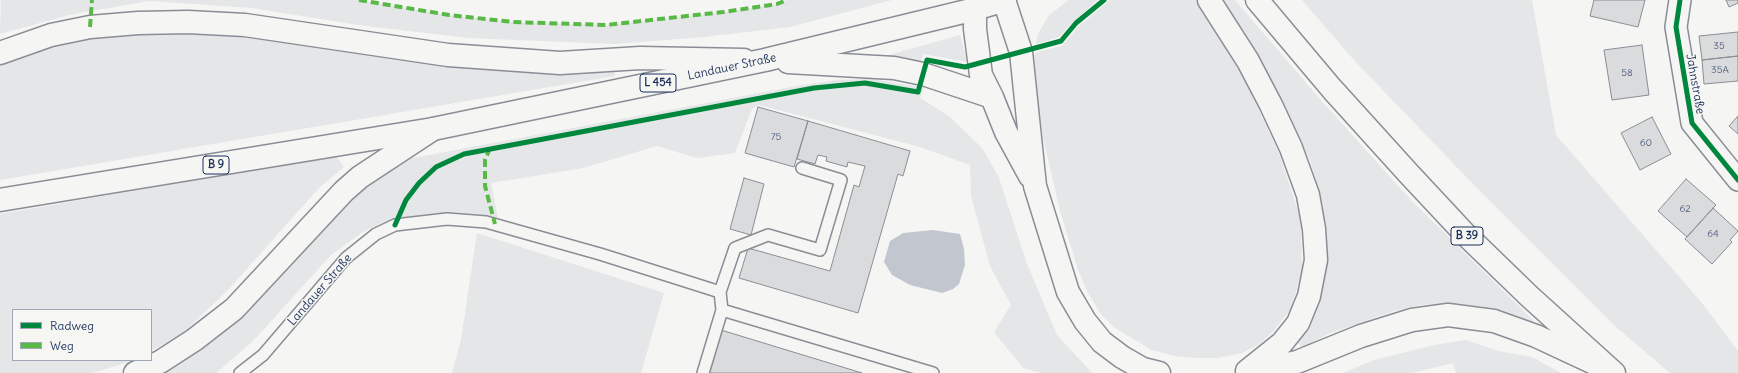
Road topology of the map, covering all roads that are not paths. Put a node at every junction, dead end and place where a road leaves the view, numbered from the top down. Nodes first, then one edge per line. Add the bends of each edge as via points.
1 (1004, 0) edge
2 (1210, 0) edge
3 (1256, 0) edge
4 (1680, 0) edge
5 (975, 9) junction
6 (0, 53) edge
7 (765, 60) junction
8 (992, 97) junction
9 (433, 129) junction
10 (802, 168) dead end
11 (1738, 180) edge
12 (1035, 186) junction
13 (0, 200) edge
14 (720, 292) junction
15 (722, 310) junction
16 (1244, 372) edge
17 (135, 373) edge
18 (240, 373) edge
19 (703, 373) edge
20 (933, 373) edge
21 (1159, 373) edge
22 (1613, 373) edge

1 - 5 main road, Landauer Straße / L 454
1 - 12 main road via 1021,52
2 - 16 main road via 1272,105 1308,195 1314,229 1316,260 1309,296 1298,323 1282,343
3 - 22 main road, B 39 via 1332,89 1466,235
4 - 11 street, Jahnstraße via 1676,27 1692,123
5 - 7 main road, Landauer Straße / L 454
5 - 8 main road via 981,75
6 - 7 main road via 51,35 90,27 188,22 245,25 448,55 560,63 640,58
7 - 8 main road via 894,68 923,74
7 - 9 main road, Landauer Straße / L 454
8 - 12 main road via 1006,132
9 - 13 main road, B 9
9 - 17 main road via 344,190 234,308 194,340 160,362
10 - 14 lane via 841,180 820,250 768,235 735,248
12 - 21 main road via 1068,292 1085,321 1102,342 1122,358 1143,369
14 - 15 lane
14 - 18 lane, Landauer Straße via 486,222 447,219 395,225 376,234 346,258 263,355
15 - 19 lane
15 - 20 lane
16 - 22 main road via 1297,362 1361,336 1412,320 1448,315 1494,321 1536,336

